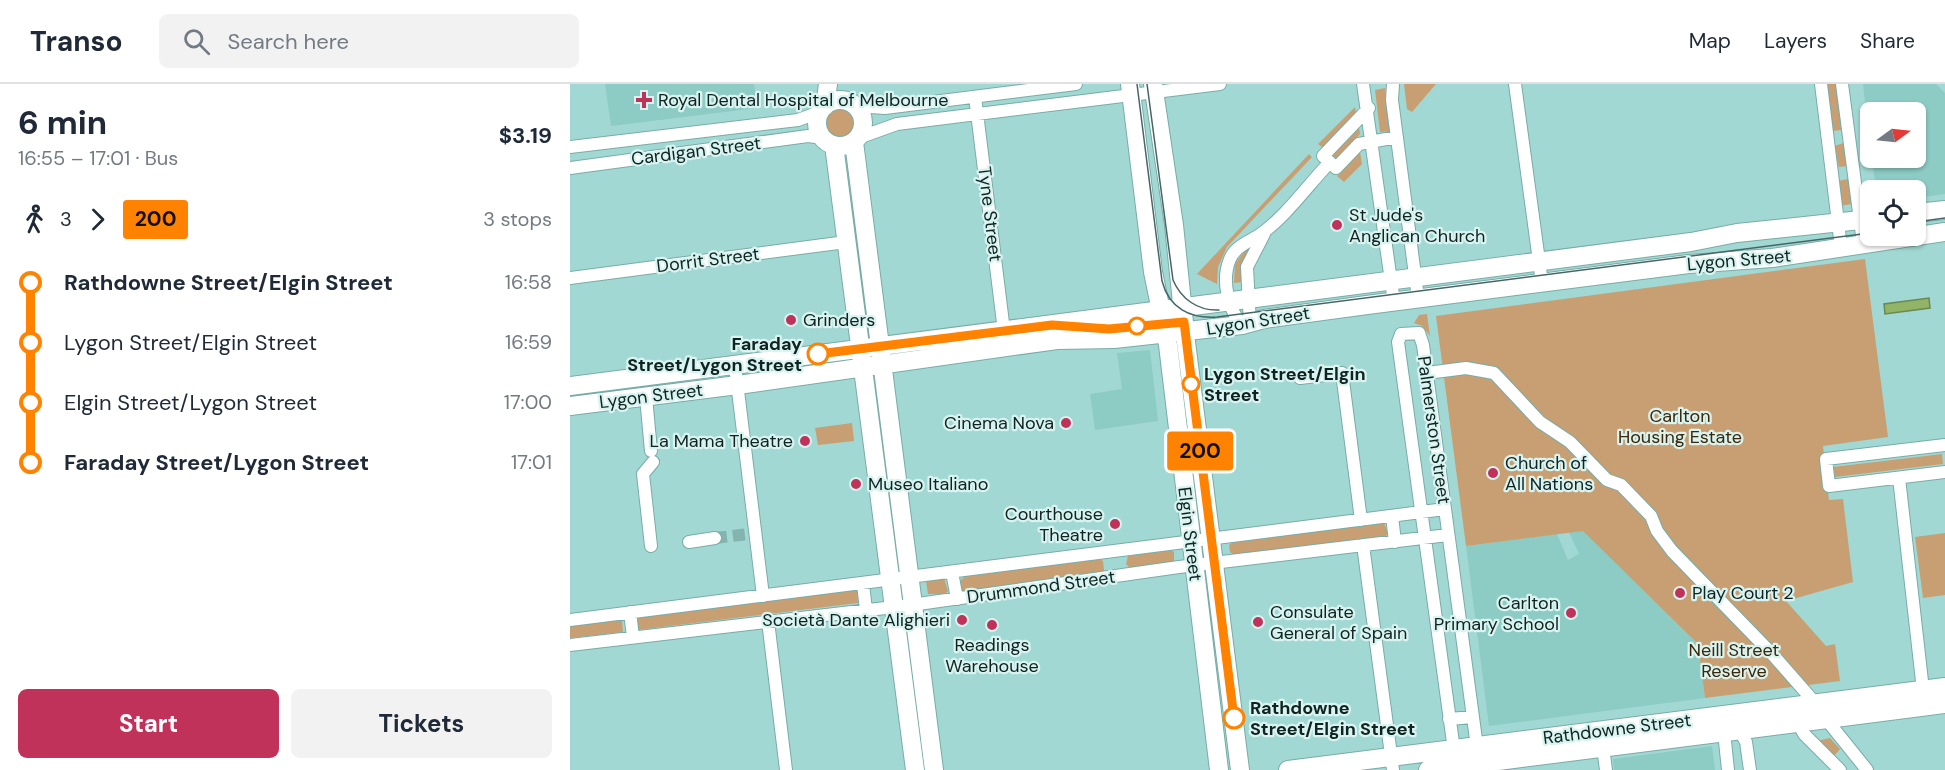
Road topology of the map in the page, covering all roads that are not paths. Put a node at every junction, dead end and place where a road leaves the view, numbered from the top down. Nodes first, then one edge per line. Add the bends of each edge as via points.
1 (828, 84) edge
2 (847, 84) edge
3 (1076, 84) edge
4 (1220, 84) edge
5 (1364, 84) edge
6 (1393, 84) edge
7 (1515, 84) edge
8 (1821, 84) edge
9 (1842, 84) edge
10 (1153, 88) edge
11 (1130, 89) edge
12 (975, 97) junction
13 (853, 104) junction
14 (1369, 108) junction
15 (823, 109) junction
16 (977, 114) junction
17 (1849, 135) junction
18 (1397, 136) junction
19 (1828, 138) junction
20 (856, 140) junction
21 (1373, 140) junction
22 (828, 142) junction
23 (570, 147) edge
24 (1330, 162) junction
25 (570, 168) edge
26 (1855, 172) junction
27 (1833, 174) junction
28 (1860, 196) edge
29 (1945, 210) edge
30 (1926, 212) edge
31 (1860, 220) edge
32 (1839, 222) junction
33 (1268, 228) junction
34 (1945, 232) edge
35 (1926, 235) edge
36 (866, 239) junction
37 (846, 242) junction
38 (1860, 244) edge
39 (1841, 247) junction
40 (1539, 261) junction
41 (1416, 277) junction
42 (570, 278) edge
43 (1392, 280) junction
44 (1542, 283) junction
45 (1250, 298) junction
46 (1418, 298) junction
47 (1229, 301) junction
48 (1394, 302) junction
49 (1183, 306) junction
50 (1162, 308) junction
51 (877, 316) junction
52 (858, 318) junction
53 (1246, 325) junction
54 (1185, 332) junction
55 (1166, 333) junction
56 (1006, 339) junction
57 (872, 357) junction
58 (735, 366) junction
59 (1426, 373) junction
60 (1300, 378) dead end
61 (570, 386) edge
62 (738, 386) junction
63 (646, 397) junction
64 (570, 406) edge
65 (1196, 420) junction
66 (1177, 422) junction
67 (1945, 445) edge
68 (1945, 472) edge
69 (1899, 478) junction
70 (1445, 509) junction
71 (1421, 512) junction
72 (1392, 516) junction
73 (1360, 520) junction
74 (1448, 535) junction
75 (715, 538) tunnel mouth
76 (1424, 538) junction
77 (1211, 539) junction
78 (689, 542) dead end
79 (1190, 542) junction
80 (1395, 542) junction
81 (1363, 545) junction
82 (651, 546) dead end
83 (1214, 563) junction
84 (1194, 566) junction
85 (952, 572) junction
86 (899, 579) junction
87 (863, 584) junction
88 (763, 596) junction
89 (957, 599) junction
90 (903, 605) junction
91 (866, 610) junction
92 (630, 612) junction
93 (570, 620) edge
94 (768, 621) junction
95 (1222, 624) junction
96 (1202, 627) junction
97 (633, 637) junction
98 (570, 645) edge
99 (912, 673) junction
100 (1230, 685) junction
101 (1209, 687) junction
102 (1945, 687) edge
103 (1925, 698) junction
104 (1945, 704) edge
105 (1233, 710) junction
106 (1809, 712) junction
107 (1212, 713) junction
108 (1473, 717) junction
109 (1449, 719) junction
110 (1731, 726) junction
111 (1602, 739) junction
112 (1477, 747) junction
113 (1454, 750) junction
114 (1852, 752) junction
115 (1392, 764) edge
116 (1749, 765) edge
117 (1728, 766) edge
118 (1839, 768) edge
119 (786, 770) edge
120 (915, 770) edge
121 (934, 770) edge
122 (1219, 770) edge
123 (1240, 770) edge
124 (1288, 770) edge
125 (1428, 770) edge
126 (1606, 770) edge
127 (1867, 770) edge

1 - 15 street
2 - 13 street
3 - 12 street
4 - 10 street
5 - 14 street
6 - 18 street
7 - 40 street
8 - 19 street
9 - 17 street
10 - 11 street
10 - 49 street, Elgin Street
11 - 16 street
11 - 50 street, Elgin Street via 1153,272
12 - 13 street via 885,108
12 - 16 street, Tyne Street
13 - 15 street via 838,100
13 - 20 street via 863,125
14 - 21 street
14 - 24 street via 1323,156
15 - 22 street via 817,125
15 - 23 street, Cardigan Street via 798,120
16 - 20 street via 897,124
16 - 56 street, Tyne Street
17 - 19 street
17 - 26 street
18 - 21 street
18 - 41 street
19 - 27 street
20 - 22 street via 847,145
20 - 36 street
21 - 24 street via 1355,147 1336,168
21 - 43 street
22 - 25 street, Cardigan Street via 808,136
22 - 37 street
24 - 33 street
26 - 27 street
26 - 28 street
27 - 32 street
29 - 30 street
31 - 32 street, Lygon Street
32 - 39 street
32 - 40 street, Lygon Street
33 - 45 street via 1247,265
33 - 47 street via 1231,256 1227,275
34 - 35 street, Lygon Street
36 - 37 street
36 - 51 street
37 - 42 street, Dorrit Street
37 - 52 street
38 - 39 street, Lygon Street
39 - 44 street, Lygon Street
40 - 41 street, Lygon Street
40 - 44 street
41 - 43 street, Lygon Street
41 - 46 street
43 - 45 street, Lygon Street
43 - 48 street
44 - 46 street, Lygon Street
45 - 47 street, Lygon Street
45 - 53 street
46 - 48 street, Lygon Street
47 - 49 street, Lygon Street
47 - 53 street via 1234,315
48 - 53 street, Lygon Street via 1264,319
49 - 50 street, Lygon Street
49 - 54 street, Elgin Street
50 - 55 street, Elgin Street
50 - 56 street, Lygon Street
51 - 52 street
51 - 57 street
52 - 57 street
53 - 54 street, Lygon Street
54 - 55 street, Lygon Street
54 - 65 street, Elgin Street
55 - 56 street, Lygon Street via 1114,339
55 - 66 street, Elgin Street
56 - 57 street, Lygon Street
57 - 58 street, Lygon Street
57 - 62 street, Lygon Street
57 - 86 street
58 - 61 street, Lygon Street
58 - 62 street
59 - 70 street, Palmerston Street
59 - 71 street, Palmerston Street via 1421,336 1414,332 1401,334 1398,342
59 - 106 street via 1466,368 1494,373 1540,422 1570,442 1607,480 1621,484 1651,516 1672,551 1789,672
60 - 73 street via 1341,373
62 - 63 street, Lygon Street
62 - 88 street
63 - 64 street, Lygon Street
63 - 82 street via 652,457 643,474
65 - 66 street
65 - 77 street, Elgin Street
66 - 79 street, Elgin Street
67 - 69 street via 1826,459 1829,486
68 - 69 street
69 - 103 street
70 - 71 street, Drummond Street
70 - 74 street, Palmerston Street
71 - 72 street, Drummond Street
71 - 76 street, Palmerston Street
72 - 73 street, Drummond Street
72 - 80 street
73 - 77 street, Drummond Street
74 - 76 street, Drummond Street
74 - 108 street, Palmerston Street
75 - 78 street
76 - 80 street, Drummond Street
76 - 109 street, Palmerston Street
77 - 79 street, Drummond Street
77 - 83 street, Elgin Street
79 - 84 street, Elgin Street
79 - 85 street, Drummond Street
80 - 81 street, Drummond Street
81 - 83 street, Drummond Street
81 - 115 street
83 - 84 street, Drummond Street
83 - 95 street, Elgin Street
84 - 89 street, Drummond Street
84 - 96 street, Elgin Street
85 - 86 street, Drummond Street
85 - 89 street
86 - 87 street, Drummond Street
86 - 90 street
87 - 88 street, Drummond Street
87 - 91 street
88 - 92 street, Drummond Street
89 - 90 street, Drummond Street
90 - 91 street, Drummond Street
90 - 99 street
91 - 94 street, Drummond Street
92 - 93 street, Drummond Street
92 - 97 street
94 - 97 street, Drummond Street
94 - 119 street
95 - 96 street
95 - 100 street, Elgin Street
96 - 101 street, Elgin Street
97 - 98 street, Drummond Street
99 - 120 street
99 - 121 street
100 - 101 street
100 - 105 street, Elgin Street
101 - 107 street, Elgin Street
102 - 103 street, Rathdowne Street
103 - 104 street, Rathdowne Street
103 - 106 street, Rathdowne Street
105 - 107 street
105 - 123 street, Elgin Street
106 - 110 street, Rathdowne Street
106 - 114 street
106 - 118 street via 1804,734
107 - 122 street, Elgin Street
108 - 109 street
108 - 112 street, Palmerston Street
109 - 113 street, Palmerston Street
110 - 111 street, Rathdowne Street
110 - 116 street via 1745,739
110 - 117 street
111 - 112 street, Rathdowne Street
111 - 125 street, Rathdowne Street
111 - 126 street
112 - 113 street, Rathdowne Street
113 - 115 street, Rathdowne Street
114 - 118 street
114 - 127 street
115 - 124 street, Rathdowne Street
116 - 117 street

